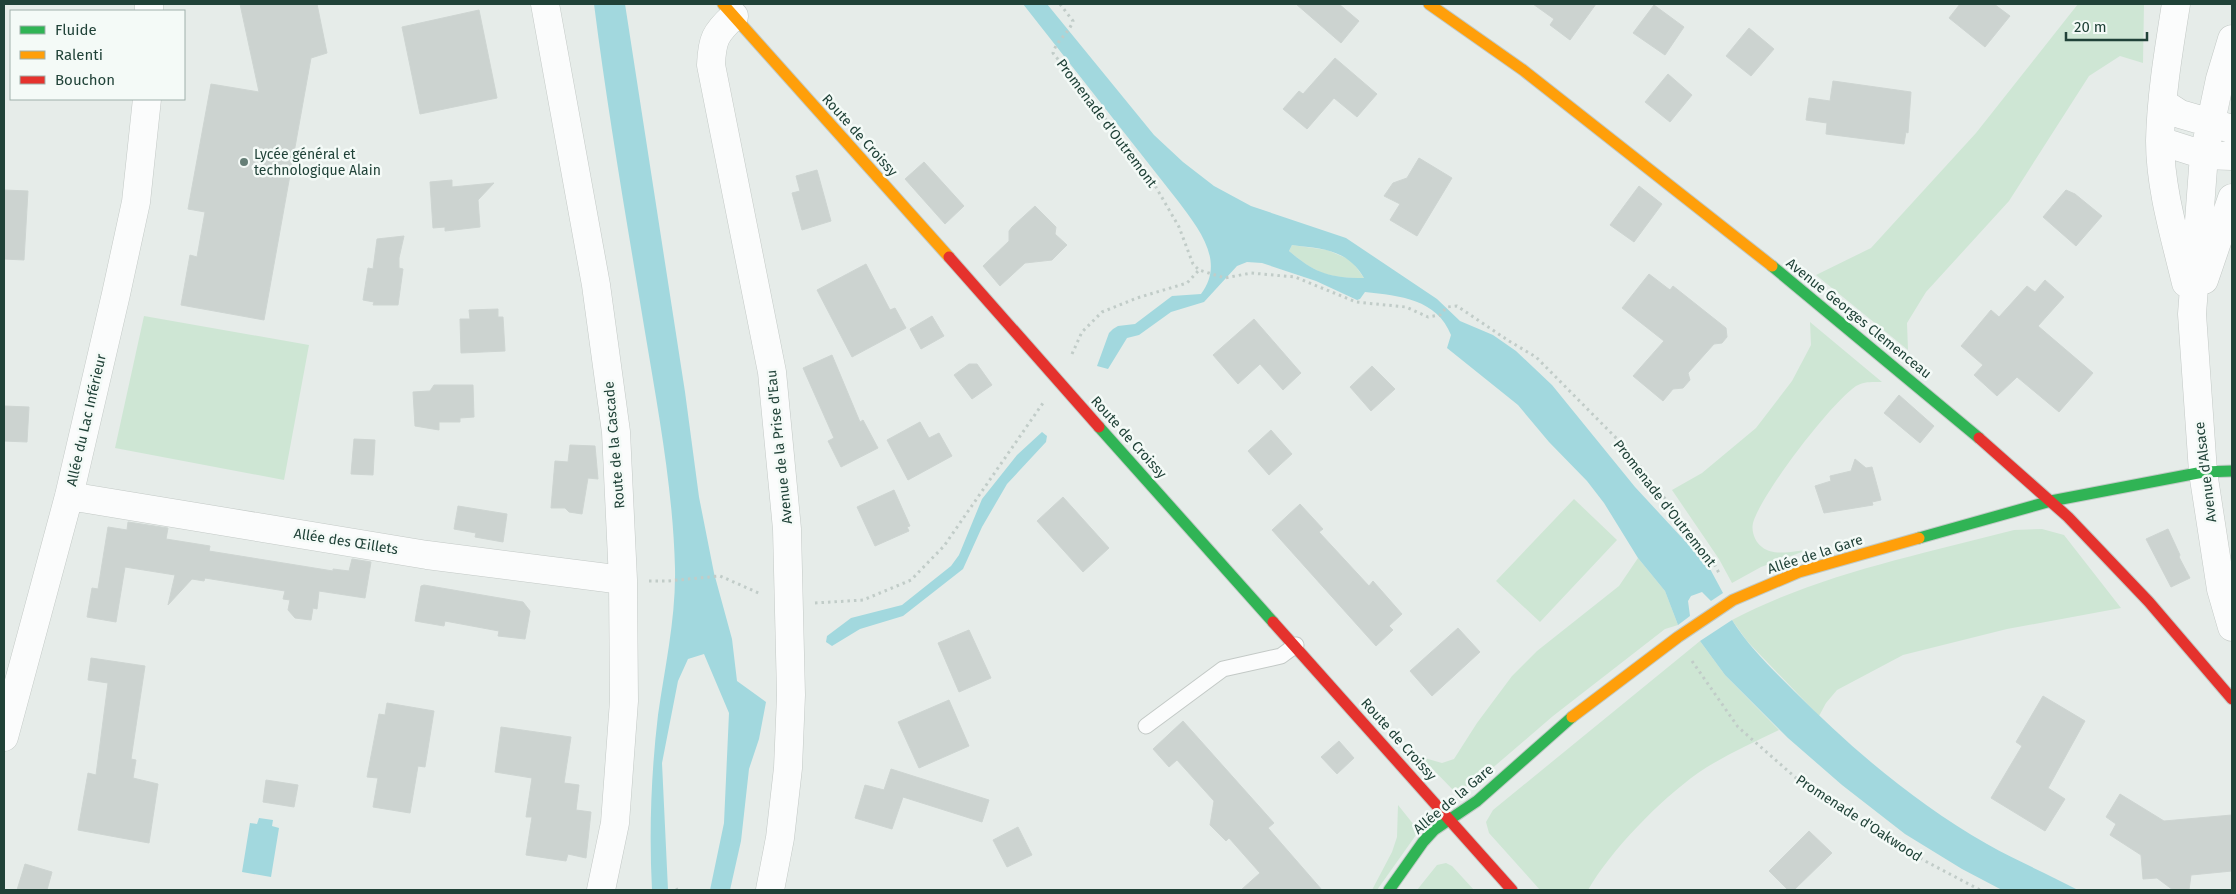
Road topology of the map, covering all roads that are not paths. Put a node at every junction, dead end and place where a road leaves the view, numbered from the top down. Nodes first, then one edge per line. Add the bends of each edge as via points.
1 (545, 4) edge
2 (1429, 4) edge
3 (2176, 4) edge
4 (729, 10) edge
5 (2232, 39) edge
6 (147, 100) edge
7 (2163, 103) junction
8 (2221, 126) edge
9 (2160, 141) junction
10 (2204, 154) junction
11 (2232, 156) edge
12 (2232, 198) edge
13 (2192, 314) junction
14 (2232, 471) edge
15 (2203, 472) junction
16 (69, 496) junction
17 (2051, 501) junction
18 (623, 580) junction
19 (2232, 627) edge
20 (1296, 645) junction
21 (2232, 699) edge
22 (1146, 726) dead end
23 (4, 738) edge
24 (1450, 818) junction
25 (601, 890) edge
26 (770, 890) edge
27 (1389, 890) edge
28 (1512, 890) edge

1 - 18 street, Route de la Cascade via 596,285 615,422
2 - 17 street, Avenue Georges Clemenceau via 1523,70 1817,302
3 - 7 street, Avenue d'Alsace
4 - 20 street, Route de Croissy
4 - 26 street, Avenue de la Prise d'Eau via 717,33 711,65 772,372 787,529 791,695 788,768
5 - 8 street, Avenue d'Alsace via 2220,79
6 - 16 street, Allée du Lac Inférieur via 136,202
7 - 8 street via 2180,114
7 - 9 street, Avenue d'Alsace
8 - 10 street, Avenue d'Alsace
9 - 10 street
9 - 13 street, Avenue d'Alsace via 2164,187
10 - 11 street
10 - 13 street, Avenue d'Alsace
12 - 13 street, Avenue d'Alsace
13 - 15 street, Avenue d'Alsace
14 - 15 street, Allée de la Gare
15 - 17 street, Allée de la Gare
15 - 19 street, Avenue d'Alsace via 2221,589
16 - 18 street, Allée des Œillets via 427,555
16 - 23 street, Allée du Lac Inférieur
17 - 21 street, Avenue Georges Clemenceau via 2149,602
17 - 24 street, Allée de la Gare via 1799,572 1733,600 1557,728 1477,801
18 - 25 street, Route de la Cascade via 624,701 615,823
20 - 22 lane via 1281,656 1223,669
20 - 24 street, Route de Croissy
24 - 27 street, Allée de la Gare via 1423,842
24 - 28 street, Route de Croissy

